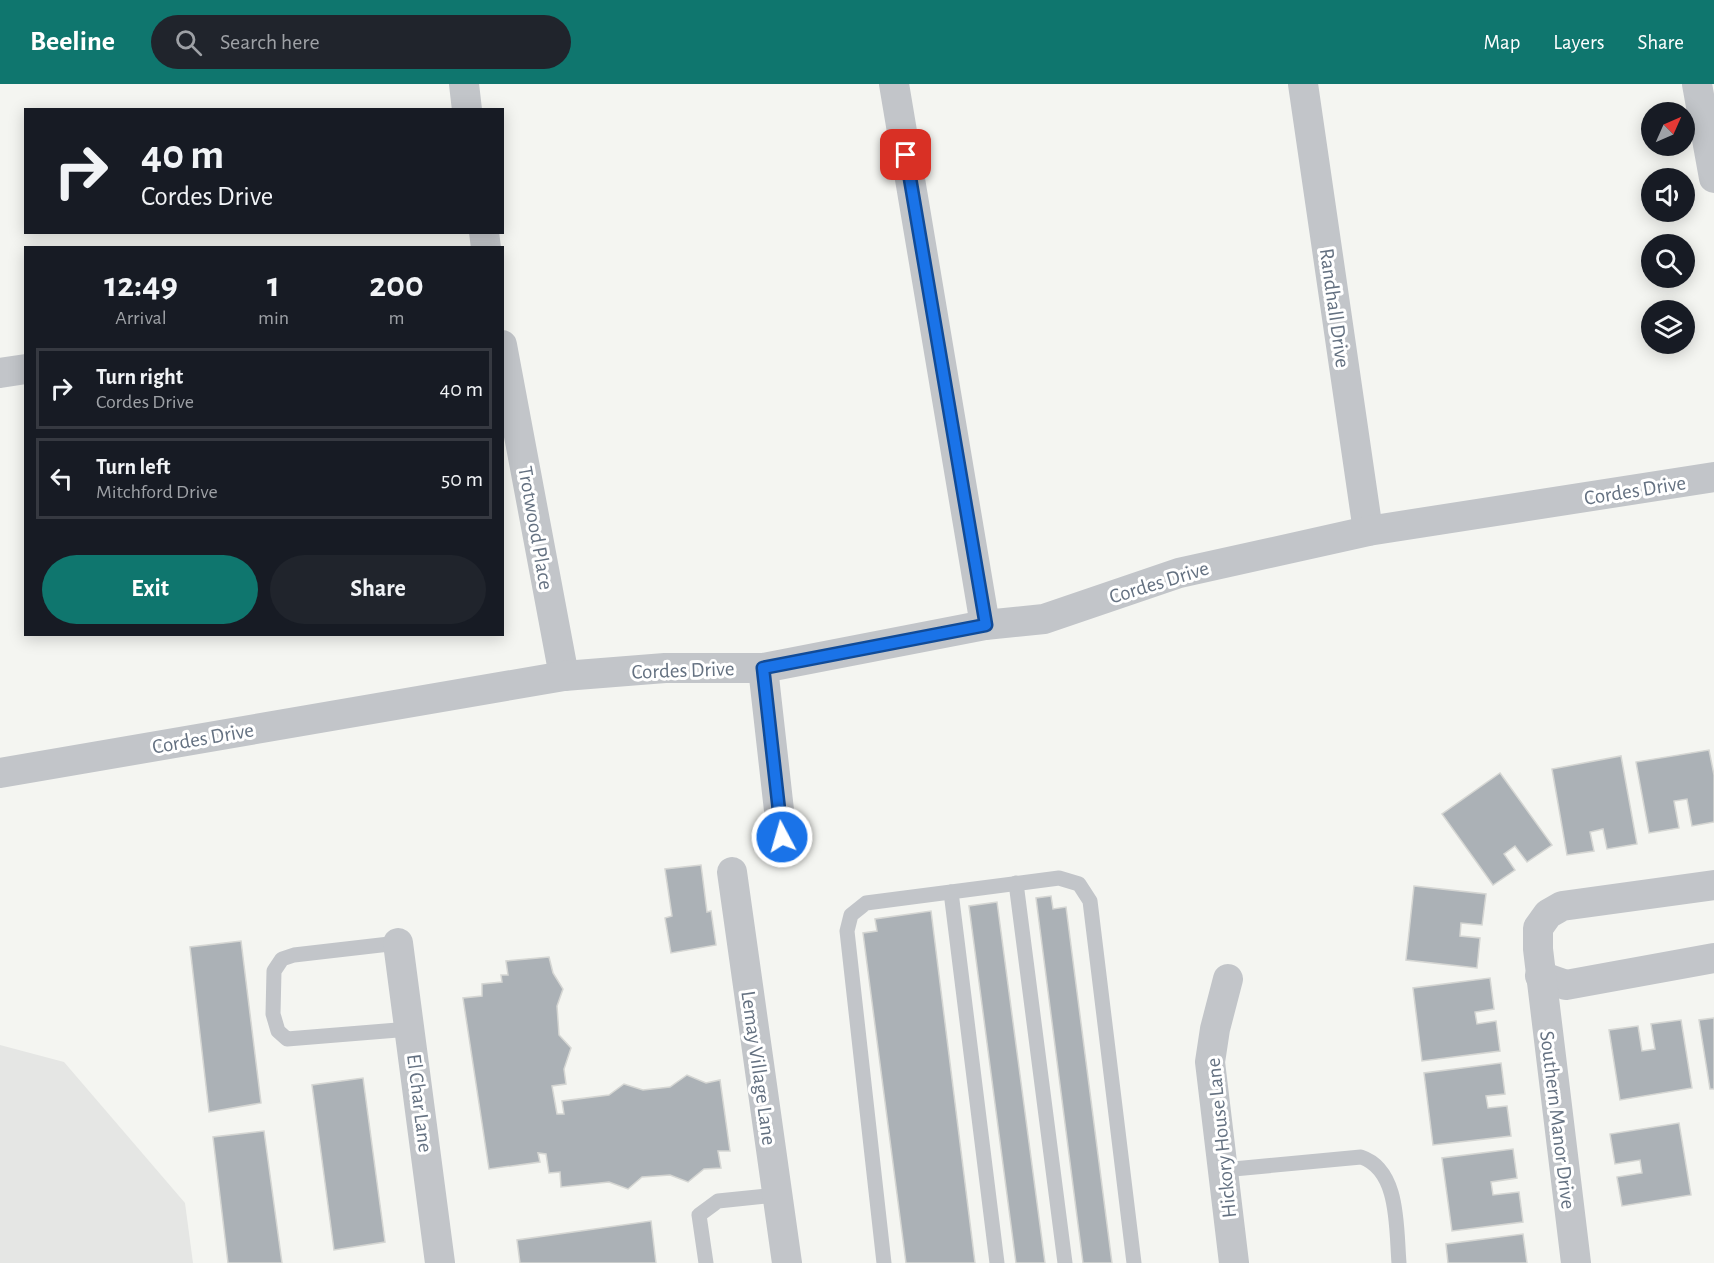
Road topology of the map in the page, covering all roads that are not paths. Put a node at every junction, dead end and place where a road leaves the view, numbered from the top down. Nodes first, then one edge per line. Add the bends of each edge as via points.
1 (464, 84) edge
2 (894, 84) edge
3 (1302, 84) edge
4 (1696, 84) edge
5 (467, 108) edge
6 (1714, 178) edge
7 (504, 356) edge
8 (24, 369) edge
9 (0, 373) edge
10 (1714, 477) edge
11 (1368, 531) junction
12 (986, 625) junction
13 (763, 668) junction
14 (564, 676) junction
15 (0, 772) edge
16 (782, 837) dead end
17 (732, 872) dead end
18 (1016, 883) junction
19 (1714, 885) edge
20 (951, 892) junction
21 (398, 943) joint
22 (1714, 958) edge
23 (1540, 976) junction
24 (1228, 979) dead end
25 (410, 1029) junction
26 (1223, 1170) junction
27 (777, 1195) junction
28 (440, 1263) edge
29 (706, 1263) edge
30 (787, 1263) edge
31 (884, 1263) edge
32 (997, 1263) edge
33 (1065, 1263) edge
34 (1134, 1263) edge
35 (1234, 1263) edge
36 (1399, 1263) edge
37 (1576, 1263) edge

1 - 5 street
2 - 12 street
3 - 11 street, Randhall Drive
4 - 6 street
7 - 14 street, Trotwood Place
8 - 9 street
10 - 11 street, Cordes Drive
11 - 12 street, Cordes Drive via 1179,573 1044,619
12 - 13 street, Cordes Drive
13 - 14 street, Cordes Drive via 665,668
13 - 16 street
14 - 15 street, Cordes Drive
17 - 27 street, Lemay Village Lane
18 - 20 lane
18 - 33 lane
18 - 34 lane via 1059,878 1079,884 1090,901
19 - 23 street, Southern Manor Drive via 1562,906 1538,928
20 - 31 lane via 866,903 851,915 847,931
20 - 32 lane
21 - 25 street, El Char Lane
21 - 25 lane via 282,959 274,971 273,1014 287,1039
22 - 23 street via 1566,985
23 - 37 street, Southern Manor Drive
24 - 26 street, Hickory House Lane via 1210,1062
25 - 28 street, El Char Lane
26 - 35 street, Hickory House Lane
26 - 36 lane via 1361,1157 1370,1160 1384,1172 1388,1182
27 - 29 lane via 718,1201 699,1215
27 - 30 street, Lemay Village Lane

